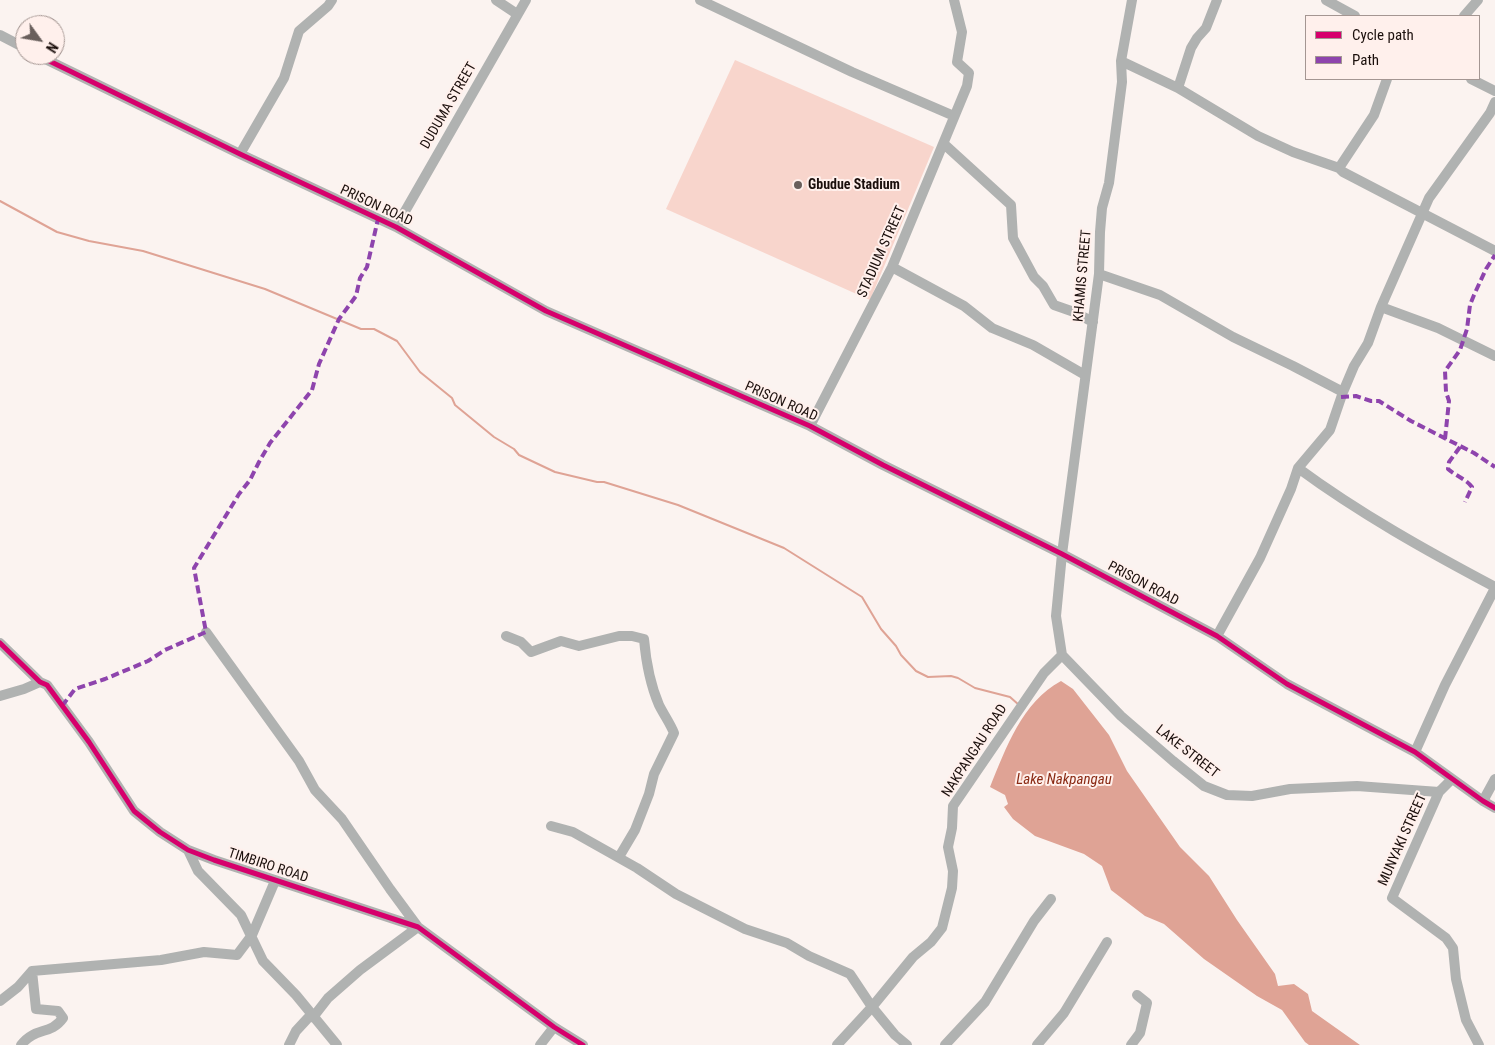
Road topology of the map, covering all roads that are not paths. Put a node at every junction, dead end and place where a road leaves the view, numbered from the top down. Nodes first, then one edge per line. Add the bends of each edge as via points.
1 (332, 0) edge
2 (496, 0) edge
3 (526, 0) edge
4 (700, 0) edge
5 (954, 0) edge
6 (1132, 0) edge
7 (1218, 0) edge
8 (1326, 0) edge
9 (1478, 0) edge
10 (517, 14) junction
11 (1353, 15) edge
12 (1465, 15) edge
13 (0, 35) edge
14 (15, 43) edge
15 (1121, 61) junction
16 (58, 65) edge
17 (1387, 80) edge
18 (1473, 80) edge
19 (1178, 88) junction
20 (1495, 91) edge
21 (1495, 102) edge
22 (954, 116) junction
23 (944, 144) junction
24 (240, 154) junction
25 (1339, 168) junction
26 (1423, 213) junction
27 (396, 226) junction
28 (1495, 251) edge
29 (892, 267) junction
30 (1099, 274) junction
31 (1381, 307) junction
32 (1093, 322) junction
33 (1495, 356) edge
34 (1085, 376) junction
35 (1343, 392) junction
36 (810, 426) junction
37 (1298, 468) junction
38 (1062, 554) junction
39 (1495, 587) edge
40 (206, 632) dead end
41 (506, 636) dead end
42 (1217, 636) junction
43 (0, 644) edge
44 (1062, 655) junction
45 (40, 682) junction
46 (0, 696) edge
47 (1415, 752) junction
48 (1452, 779) junction
49 (1495, 779) edge
50 (1439, 792) junction
51 (1483, 801) junction
52 (1495, 808) edge
53 (551, 826) dead end
54 (188, 850) junction
55 (619, 857) junction
56 (275, 881) junction
57 (1051, 899) dead end
58 (418, 927) junction
59 (252, 935) junction
60 (1107, 942) dead end
61 (32, 971) junction
62 (1137, 995) dead end
63 (0, 1001) edge
64 (872, 1007) junction
65 (314, 1016) junction
66 (554, 1027) junction
67 (22, 1045) edge
68 (289, 1045) edge
69 (337, 1045) edge
70 (540, 1045) edge
71 (584, 1045) edge
72 (837, 1045) edge
73 (907, 1045) edge
74 (945, 1045) edge
75 (1037, 1045) edge
76 (1131, 1045) edge
77 (1479, 1045) edge

1 - 24 street via 299,31 284,78
2 - 10 street
3 - 10 street, DUDUMA STREET
4 - 22 street
5 - 22 street, STADIUM STREET via 962,32 957,62 968,73 969,80
6 - 15 street, KHAMIS STREET
7 - 19 street via 1206,28 1191,48
8 - 11 street
9 - 12 street
10 - 27 street, DUDUMA STREET
13 - 14 street
15 - 19 street
15 - 30 street, KHAMIS STREET via 1122,82 1100,232
16 - 24 street, PRISON ROAD
17 - 25 street via 1374,115
18 - 20 street
19 - 25 street via 1258,136
21 - 26 street via 1429,198
22 - 23 street, STADIUM STREET
23 - 29 street, STADIUM STREET
23 - 32 street via 1011,205 1014,238 1034,277 1054,305
24 - 27 street, PRISON ROAD
25 - 26 street
26 - 28 street
26 - 31 street
27 - 36 street, PRISON ROAD via 546,311
29 - 34 street via 964,306 992,328 1033,345
29 - 36 street, STADIUM STREET
30 - 32 street, KHAMIS STREET
30 - 35 street via 1160,294 1234,337
31 - 33 street via 1438,328
31 - 35 street via 1368,343
32 - 34 street, KHAMIS STREET
34 - 38 street, KHAMIS STREET
35 - 37 street via 1330,430
36 - 38 street, PRISON ROAD
37 - 39 street via 1372,517
37 - 42 street via 1260,558
38 - 42 street, PRISON ROAD
38 - 44 street via 1056,616
39 - 47 street
40 - 58 street via 299,761 315,790 342,819
41 - 55 street via 531,652 561,641 579,646 619,636 644,639 646,663 656,698 674,733 654,774 635,830
42 - 47 street, PRISON ROAD via 1287,684
43 - 45 street, TIMBIRO ROAD
44 - 50 street, LAKE STREET via 1121,716 1173,761 1204,786 1228,795 1252,796 1290,789 1357,786
44 - 64 street, NAKPANGAU ROAD via 1044,672 953,806 948,847 954,871 942,928 913,956
45 - 46 street
45 - 54 street, TIMBIRO ROAD via 47,685 89,742 134,811
47 - 48 street, PRISON ROAD
48 - 50 street
48 - 51 street, PRISON ROAD
49 - 51 street
50 - 77 street, MUNYAKI STREET via 1392,898 1446,938 1453,948 1456,979 1466,1020
51 - 52 street, PRISON ROAD
53 - 55 street via 573,832
54 - 56 street, TIMBIRO ROAD
54 - 59 street via 198,871 240,915
55 - 64 street via 676,894 744,929 787,943 850,974
56 - 58 street, TIMBIRO ROAD
56 - 59 street
57 - 74 street via 985,1002
58 - 65 street via 360,970 328,998
58 - 66 street, TIMBIRO ROAD
59 - 61 street via 237,955 204,952 161,960
59 - 65 street via 263,961
60 - 75 street via 1064,1013
61 - 63 street
61 - 67 street via 36,1009 58,1011 63,1018 56,1027 28,1036
62 - 76 street via 1147,1003 1140,1033
64 - 72 street, NAKPANGAU ROAD
64 - 73 street via 894,1035
65 - 68 street via 302,1024
65 - 69 street
66 - 70 street
66 - 71 street, TIMBIRO ROAD

